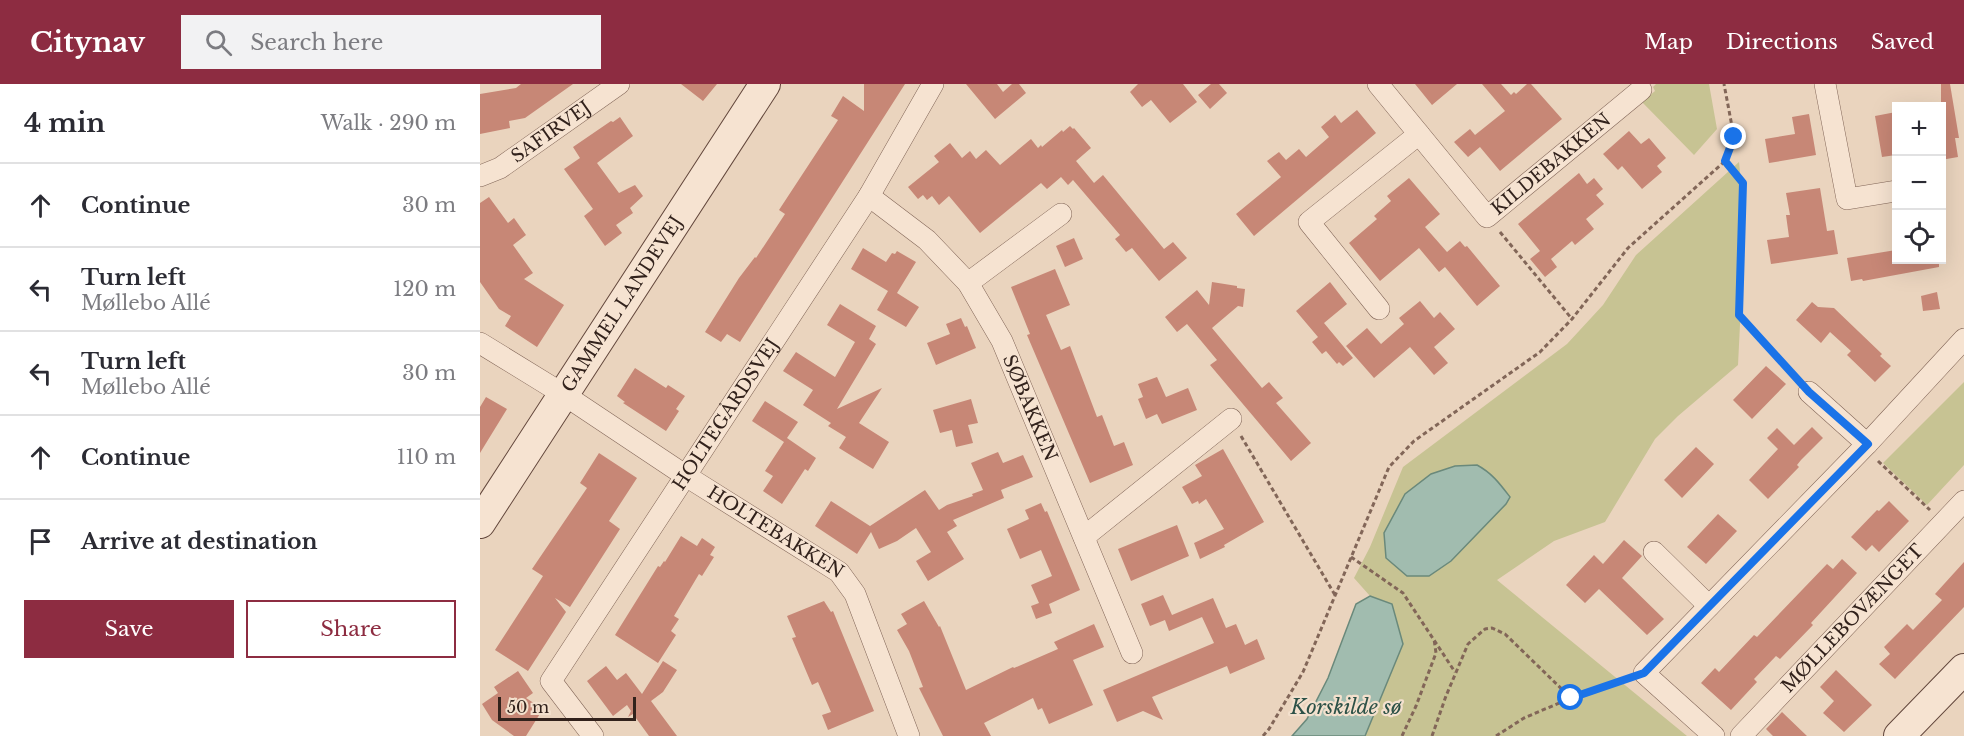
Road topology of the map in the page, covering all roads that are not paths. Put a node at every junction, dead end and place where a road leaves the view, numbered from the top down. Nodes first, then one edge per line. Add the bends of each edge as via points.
1 (619, 84) edge
2 (765, 84) edge
3 (933, 84) edge
4 (1378, 84) edge
5 (1825, 84) edge
6 (1641, 90) dead end
7 (1419, 134) junction
8 (480, 176) edge
9 (1892, 192) edge
10 (869, 196) junction
11 (1061, 214) dead end
12 (968, 283) junction
13 (1379, 309) dead end
14 (1964, 339) edge
15 (482, 347) edge
16 (1809, 392) road end
17 (563, 394) junction
18 (1231, 419) road end
19 (1866, 446) junction
20 (686, 476) junction
21 (1964, 501) edge
22 (480, 523) edge
23 (1084, 537) junction
24 (1654, 552) dead end
25 (1709, 606) junction
26 (1132, 653) dead end
27 (1964, 669) edge
28 (593, 736) edge
29 (909, 736) edge
30 (1714, 736) edge
31 (1741, 736) edge
32 (1899, 736) edge

1 - 8 street, SAFIRVEJ via 500,168
2 - 17 street, GAMMEL LANDEVEJ
3 - 10 street, HOLTEGÅRDSVEJ
4 - 7 street, KILDEBAKKEN
5 - 9 street via 1847,199
6 - 7 street, KILDEBAKKEN via 1487,217
7 - 13 street via 1309,222
10 - 12 street, SØBAKKEN via 927,240
10 - 20 street, HOLTEGÅRDSVEJ
11 - 12 street
12 - 23 street, SØBAKKEN via 1002,341
14 - 19 street
15 - 17 street, HOLTEBAKKEN
16 - 19 street
17 - 20 street, HOLTEBAKKEN
17 - 22 street, GAMMEL LANDEVEJ
18 - 23 street
19 - 25 street
20 - 28 street, HOLTEGÅRDSVEJ via 551,681
20 - 29 street, HOLTEBAKKEN via 840,572 855,594
21 - 31 street, MØLLEBOVÆNGET
23 - 26 street, SØBAKKEN
24 - 25 street
25 - 30 street via 1644,673
27 - 32 street

